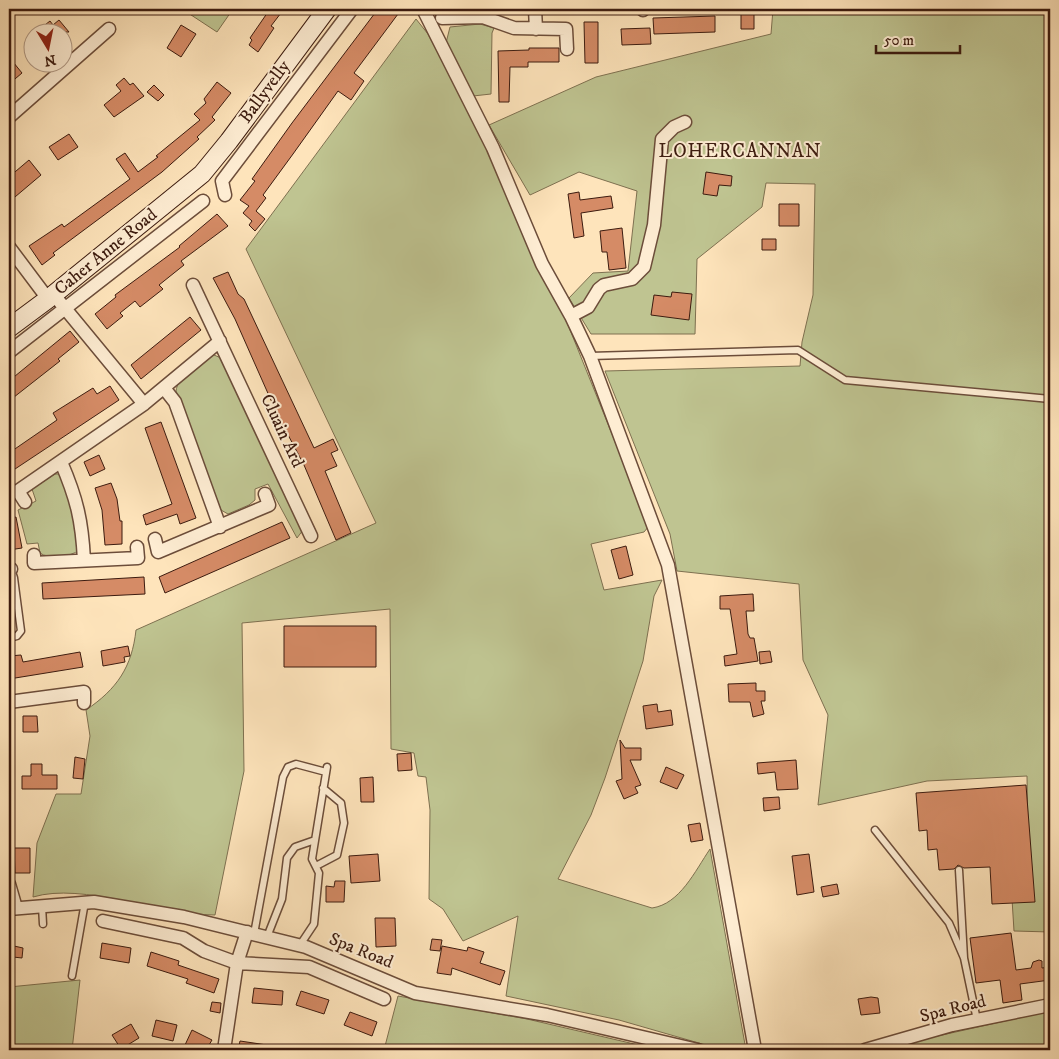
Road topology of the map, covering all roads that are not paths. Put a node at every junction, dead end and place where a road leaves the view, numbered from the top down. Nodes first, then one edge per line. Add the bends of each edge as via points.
1 (327, 9) edge
2 (352, 9) edge
3 (423, 9) edge
4 (536, 9) edge
5 (442, 18) dead end
6 (536, 28) junction
7 (109, 29) dead end
8 (567, 49) dead end
9 (274, 79) junction
10 (290, 91) junction
11 (9, 118) edge
12 (686, 122) dead end
13 (202, 174) joint
14 (224, 195) dead end
15 (202, 201) dead end
16 (9, 247) edge
17 (193, 285) dead end
18 (51, 297) junction
19 (66, 309) junction
20 (571, 316) junction
21 (9, 328) edge
22 (220, 341) junction
23 (9, 352) edge
24 (590, 356) junction
25 (164, 388) junction
26 (1050, 399) edge
27 (144, 404) junction
28 (61, 462) junction
29 (265, 494) dead end
30 (25, 502) dead end
31 (220, 527) junction
32 (312, 536) dead end
33 (155, 539) dead end
34 (137, 547) dead end
35 (34, 555) dead end
36 (84, 560) junction
37 (10, 569) edge
38 (9, 638) edge
39 (9, 702) edge
40 (84, 703) dead end
41 (323, 788) junction
42 (875, 830) dead end
43 (315, 840) junction
44 (316, 866) junction
45 (959, 870) dead end
46 (9, 884) edge
47 (84, 902) junction
48 (42, 906) junction
49 (12, 909) edge
50 (103, 921) dead end
51 (42, 924) dead end
52 (256, 934) junction
53 (300, 945) junction
54 (964, 958) junction
55 (237, 963) junction
56 (72, 976) dead end
57 (384, 999) dead end
58 (1050, 1005) edge
59 (977, 1020) junction
60 (224, 1050) edge
61 (698, 1050) edge
62 (755, 1050) edge
63 (865, 1050) edge

1 - 9 street, Ballyvelly
2 - 10 street
3 - 20 street via 493,148 542,264
4 - 6 street
5 - 6 street via 483,17 514,28
6 - 8 street via 566,28
7 - 11 street
9 - 10 street
9 - 13 street, Ballyvelly
10 - 14 street via 222,181
12 - 20 street via 662,138 654,225 644,267 632,279 604,285 588,307
13 - 18 street, Caher Anne Road
15 - 19 street
16 - 18 street
17 - 22 street, Cluain Ard
18 - 19 street
18 - 21 street, Caher Anne Road
19 - 23 street
19 - 27 street
20 - 24 street
22 - 25 street
22 - 32 street, Cluain Ard
24 - 26 lane via 798,350 845,380
24 - 62 street via 668,565
25 - 27 street
25 - 31 street via 175,402
27 - 28 street
28 - 30 street via 18,491
28 - 36 street via 75,494 84,537
29 - 31 street via 269,506
31 - 33 street via 158,552
34 - 36 street via 138,558
35 - 36 street via 34,563
37 - 38 lane via 21,631
39 - 40 street via 84,692
41 - 43 lane
41 - 44 lane via 341,803 344,823 337,856
41 - 52 lane via 327,770 296,764 288,767 283,777
42 - 54 lane via 950,922
43 - 44 lane via 312,859
43 - 52 lane via 295,847 287,858 282,899
44 - 53 lane via 319,873 314,924
45 - 54 lane
46 - 49 street
47 - 48 street, Spa Road
47 - 52 street, Spa Road via 120,905
47 - 56 lane
48 - 49 street, Spa Road
48 - 51 lane
50 - 55 street via 183,938 204,951
52 - 53 street, Spa Road
52 - 55 street
53 - 61 street, Spa Road via 414,993 547,1015
54 - 59 lane
55 - 57 street via 310,967
55 - 60 street
58 - 59 street, Spa Road
59 - 63 street, Spa Road

